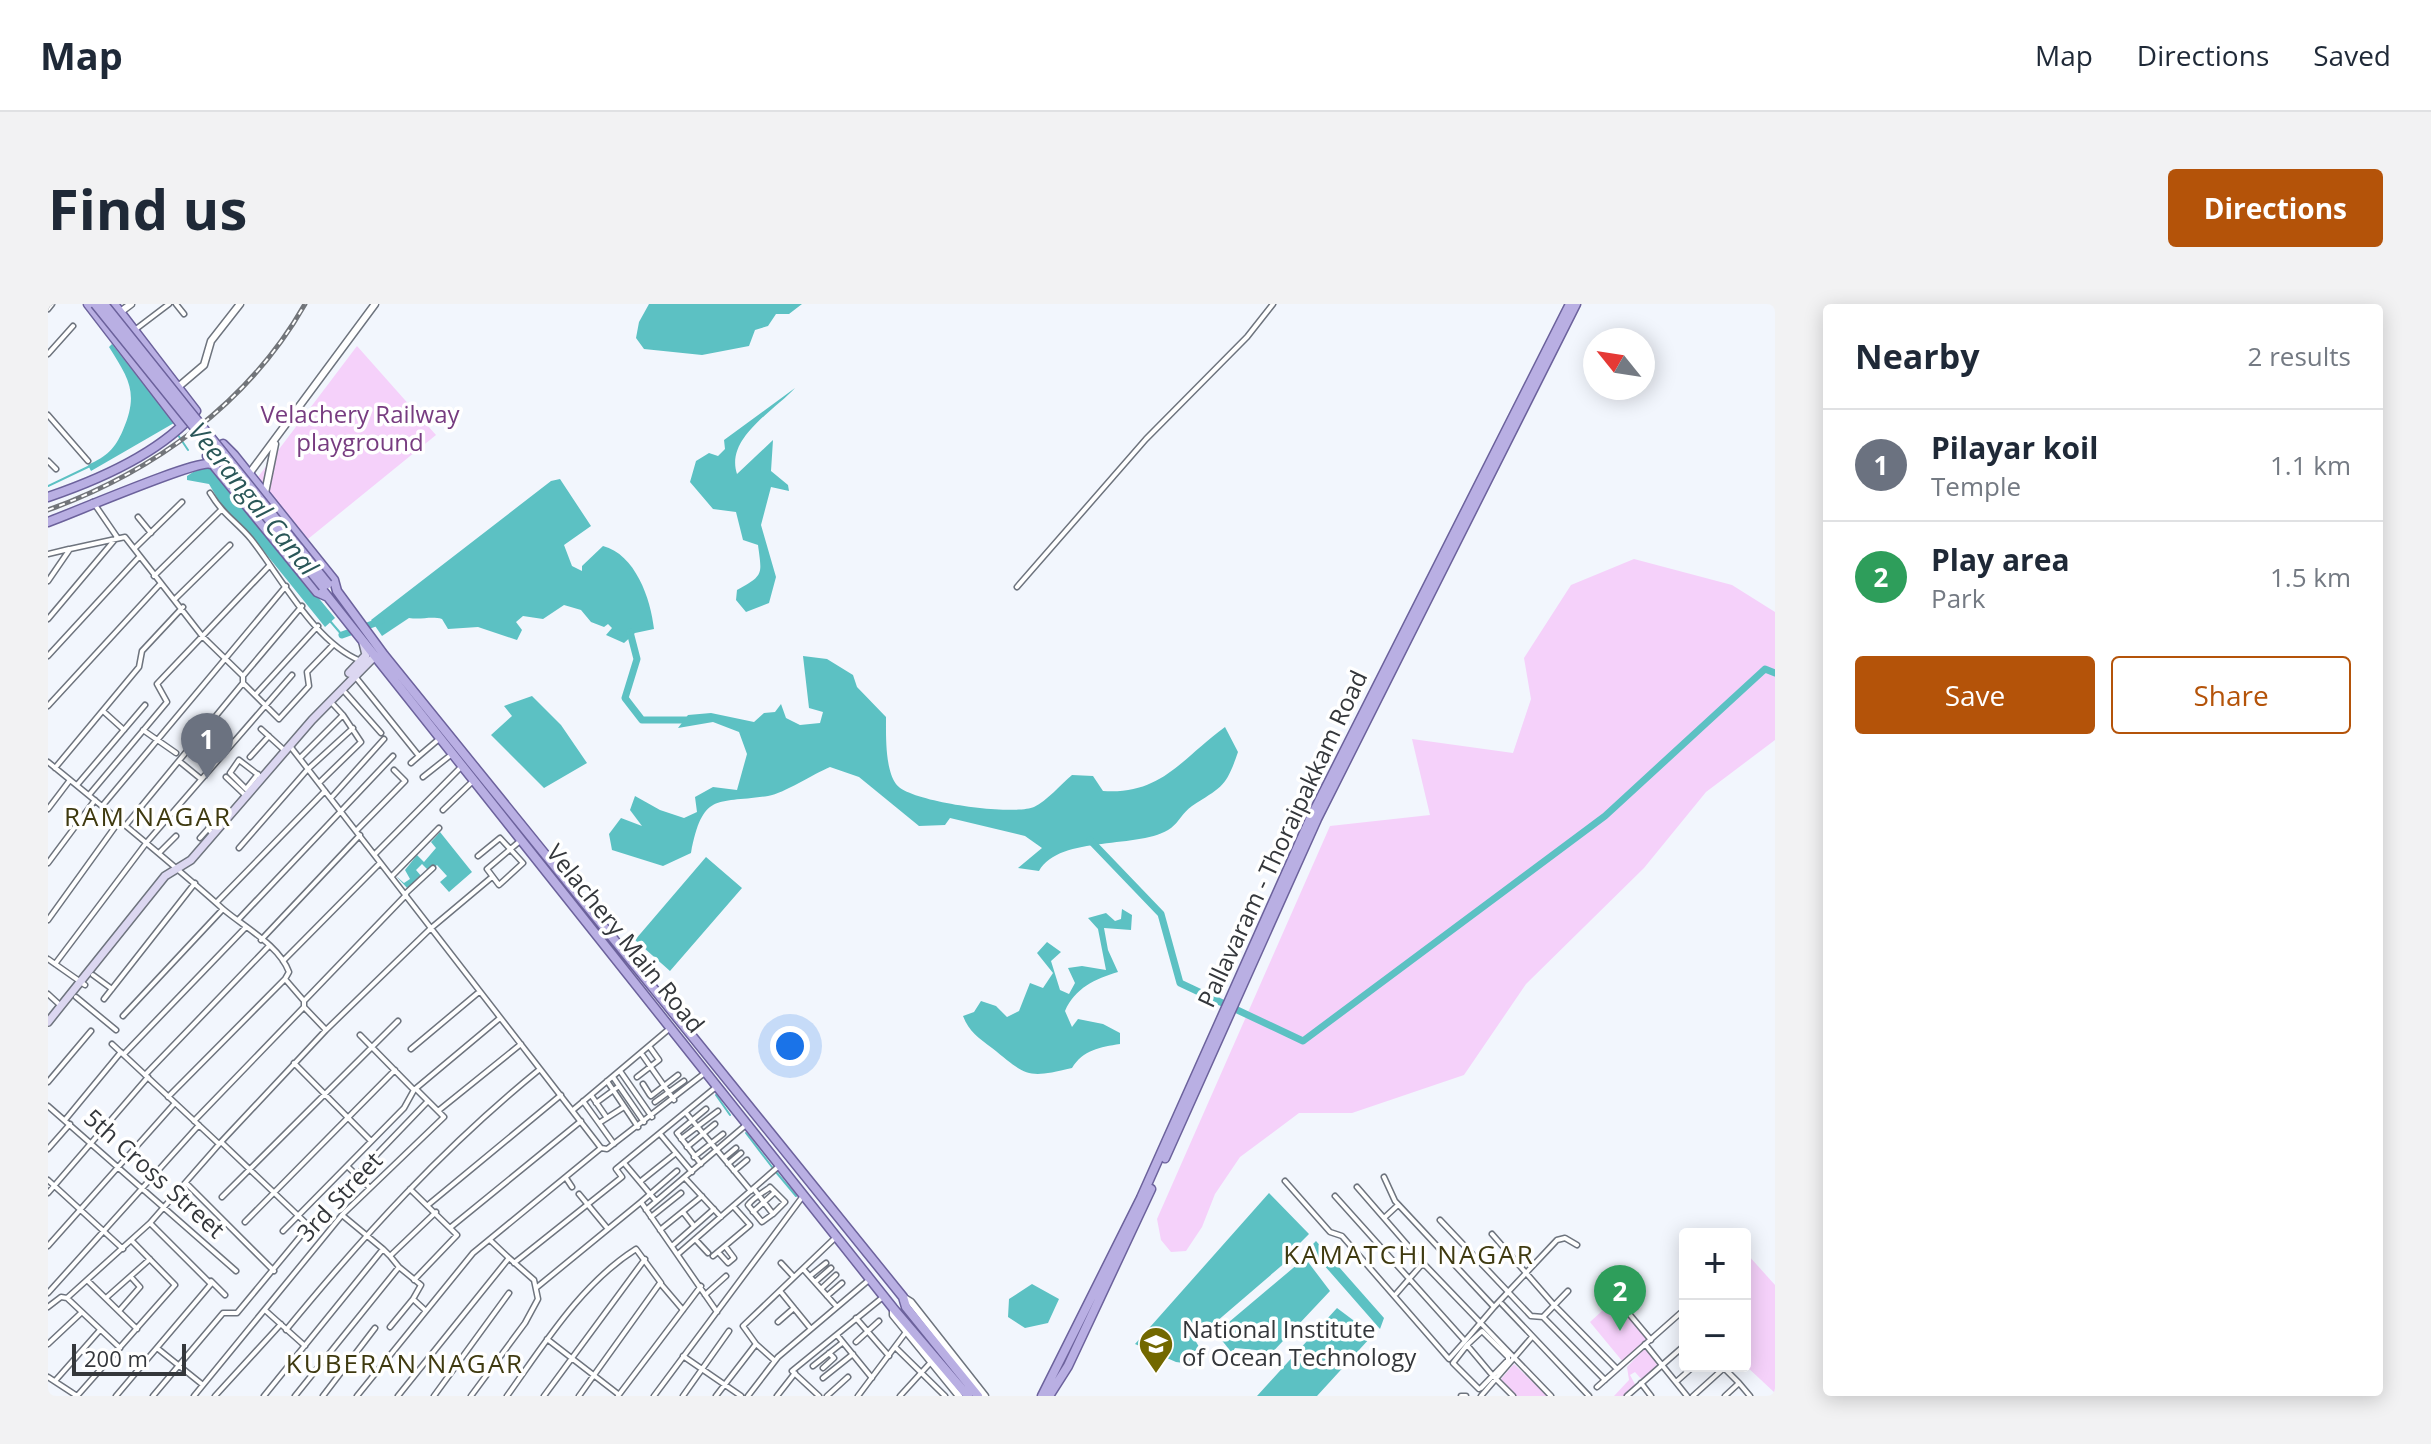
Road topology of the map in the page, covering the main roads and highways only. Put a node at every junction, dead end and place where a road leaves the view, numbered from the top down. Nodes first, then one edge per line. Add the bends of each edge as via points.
1 (88, 304) edge
2 (95, 304) edge
3 (104, 304) edge
4 (1570, 304) edge
5 (1576, 304) edge
6 (118, 310) edge
7 (178, 387) junction
8 (175, 427) junction
9 (200, 460) junction
10 (48, 495) edge
11 (48, 519) edge
12 (1447, 552) junction
13 (326, 589) junction
14 (337, 591) junction
15 (356, 626) junction
16 (370, 648) junction
17 (312, 720) junction
18 (178, 869) junction
19 (559, 871) junction
20 (550, 878) junction
21 (84, 984) junction
22 (48, 1025) edge
23 (857, 1242) junction
24 (849, 1249) junction
25 (912, 1327) junction
26 (1062, 1367) junction
27 (1044, 1394) edge
28 (968, 1396) edge
29 (978, 1396) edge

1 - 8 main road
2 - 13 main road, bridge
3 - 13 main road, bridge
4 - 12 main road, Pallavaram - Thoraipakkam Road
5 - 12 main road, Pallavaram - Thoraipakkam Road
6 - 7 main road
6 - 7 main road
7 - 8 main road via 196,411
8 - 10 main road via 119,464
9 - 11 main road via 96,508
9 - 13 main road via 207,456 317,592
9 - 14 main road via 223,444 334,580
12 - 26 main road, Pallavaram - Thoraipakkam Road via 1313,820 1113,1266
13 - 14 main road
13 - 15 main road, Velachery Main Road
14 - 15 main road, Velachery Main Road
15 - 16 main road, Velachery Main Road
16 - 17 main road via 354,675
16 - 17 main road
16 - 19 main road, Velachery Main Road
16 - 20 main road, Velachery Main Road
17 - 18 main road
18 - 21 main road
18 - 21 main road via 161,881
19 - 20 main road
19 - 23 main road, Velachery Main Road
20 - 24 main road, Velachery Main Road
21 - 22 main road
21 - 22 main road
23 - 24 main road
23 - 25 main road, Velachery Main Road via 903,1297
24 - 25 main road, Velachery Main Road
25 - 28 main road
25 - 29 main road
26 - 27 main road, Pallavaram - Thoraipakkam Road
26 - 27 main road, Pallavaram - Thoraipakkam Road

